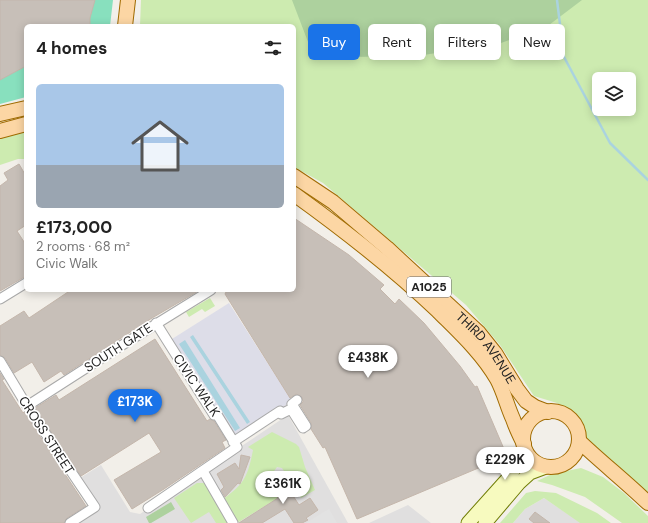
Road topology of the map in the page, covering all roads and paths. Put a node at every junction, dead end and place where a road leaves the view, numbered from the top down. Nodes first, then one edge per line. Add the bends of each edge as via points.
1 (128, 0) edge
2 (125, 24) edge
3 (24, 108) edge
4 (0, 114) edge
5 (24, 125) edge
6 (0, 131) edge
7 (296, 177) edge
8 (296, 195) edge
9 (24, 284) edge
10 (208, 292) edge
11 (0, 299) edge
12 (156, 323) junction
13 (0, 361) edge
14 (297, 400) dead end
15 (27, 406) junction
16 (548, 412) junction
17 (579, 441) junction
18 (235, 445) junction
19 (525, 447) junction
20 (571, 459) junction
21 (601, 462) junction
22 (546, 466) junction
23 (203, 471) junction
24 (648, 503) edge
25 (148, 508) dead end
26 (71, 523) edge
27 (233, 523) edge
28 (468, 523) edge
29 (485, 523) edge

1 - 2 main road
3 - 4 main road
5 - 6 main road
7 - 16 main road, THIRD AVENUE / A1025 via 333,202 479,333 526,401
8 - 19 main road, THIRD AVENUE / A1025 via 392,270 460,333 497,379
9 - 11 street
10 - 12 street, SOUTH GATE
12 - 15 street, SOUTH GATE
12 - 18 street, CIVIC WALK
13 - 15 street, CROSS STREET
14 - 18 street via 292,404 306,426 303,428 291,409 281,414 280,411
15 - 26 street, CROSS STREET via 95,507
16 - 17 main road, A1025 via 564,414 570,419 575,425
16 - 19 main road via 532,419 527,426 524,435
17 - 20 main road
17 - 21 main road, A1025
18 - 23 street
19 - 22 main road, A1025 via 532,459
19 - 28 street via 511,474
20 - 21 main road
20 - 22 main road via 555,467
21 - 24 main road, A1025
22 - 29 street via 530,473 519,483
23 - 25 street
23 - 27 street

